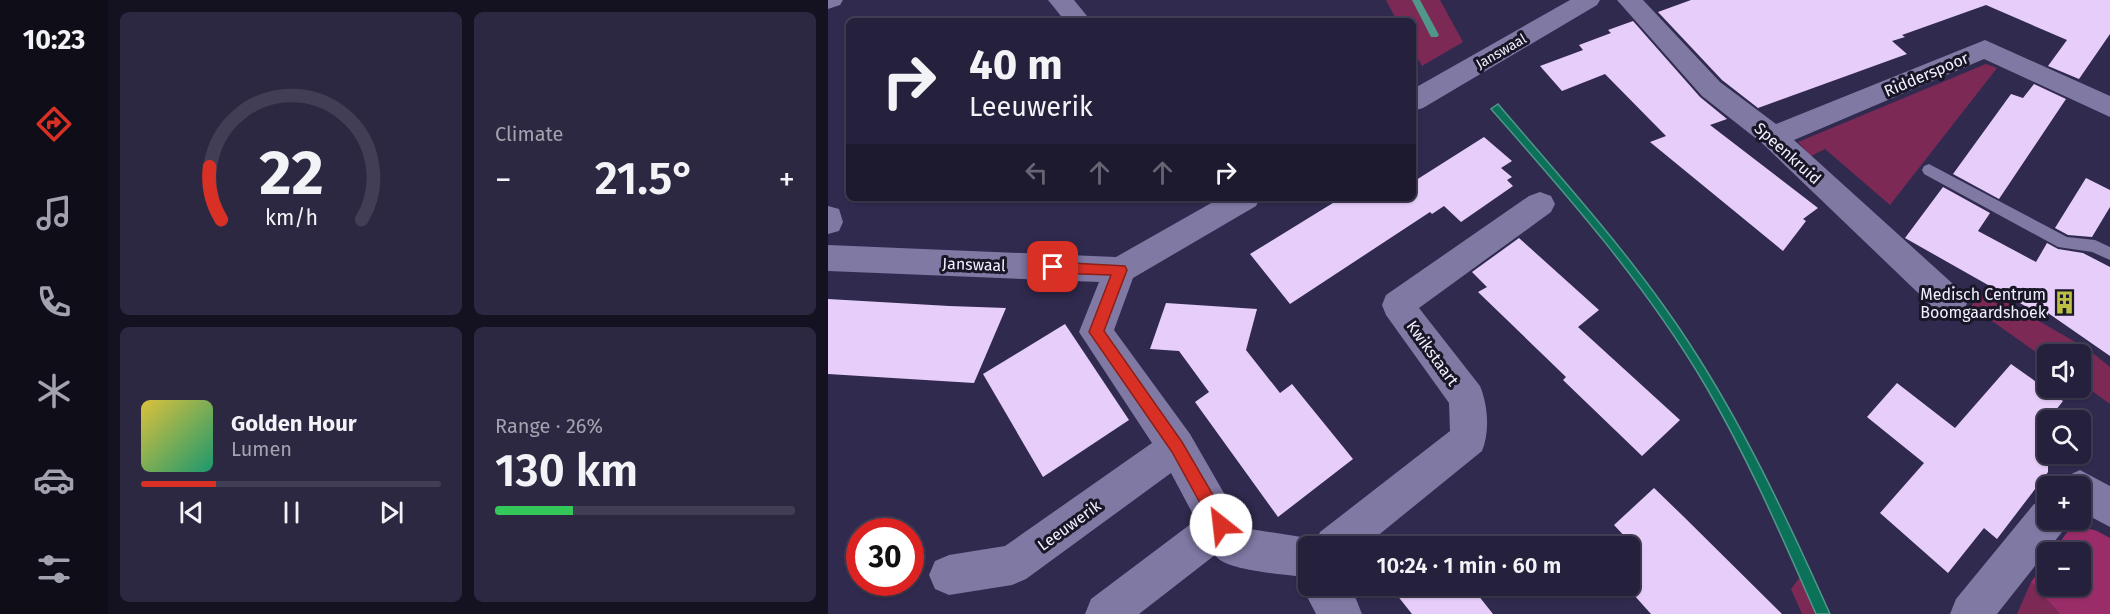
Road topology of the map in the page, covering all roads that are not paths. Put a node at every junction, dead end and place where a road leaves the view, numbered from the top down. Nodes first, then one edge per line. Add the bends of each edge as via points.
1 (1060, 0) edge
2 (1588, 0) edge
3 (1629, 0) edge
4 (1076, 18) edge
5 (1416, 100) edge
6 (2110, 107) edge
7 (1773, 137) junction
8 (1929, 170) dead end
9 (1240, 201) edge
10 (1540, 204) dead end
11 (2110, 254) edge
12 (828, 258) edge
13 (1120, 270) junction
14 (1951, 303) dead end
15 (1177, 447) junction
16 (2091, 496) edge
17 (2110, 508) edge
18 (2038, 530) edge
19 (1227, 535) junction
20 (1347, 536) edge
21 (1298, 555) edge
22 (949, 575) dead end
23 (1329, 596) edge
24 (1106, 614) edge
25 (1341, 614) edge
26 (1971, 614) edge

1 - 4 street
2 - 5 street, Janswaal
3 - 7 street, Speenkruid via 1710,89
6 - 7 street, Ridderspoor via 1985,49
7 - 14 street, Speenkruid
8 - 11 lane via 2064,243 2095,246
9 - 13 street
10 - 20 street, Kwikstaart via 1398,305 1467,398 1469,439
12 - 13 street, Janswaal
13 - 15 street via 1096,332
15 - 19 street
15 - 22 street, Leeuwerik via 1012,565
16 - 17 street
18 - 26 street
19 - 21 street
19 - 24 street
23 - 25 street

